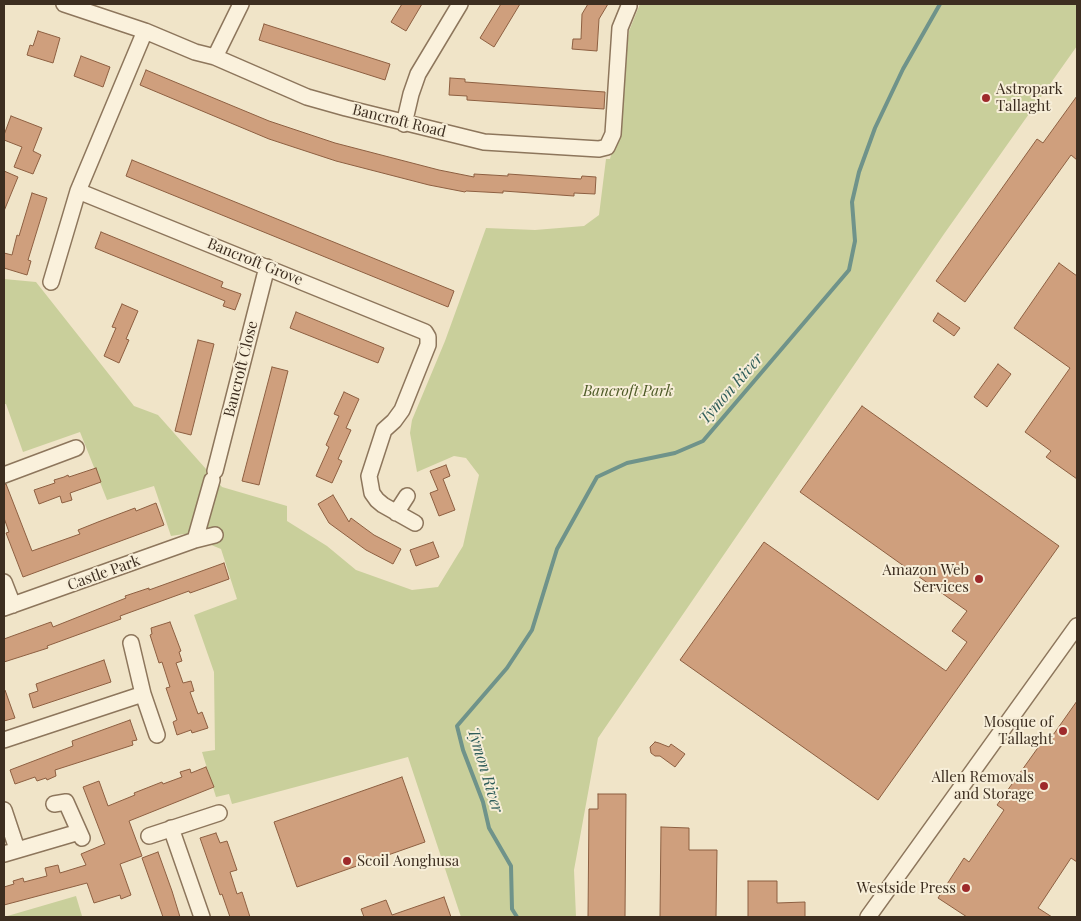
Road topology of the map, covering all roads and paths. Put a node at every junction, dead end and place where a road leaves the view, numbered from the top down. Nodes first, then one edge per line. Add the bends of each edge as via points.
1 (64, 4) edge
2 (241, 4) edge
3 (460, 4) edge
4 (629, 6) dead end
5 (145, 31) junction
6 (215, 57) junction
7 (404, 124) junction
8 (78, 191) junction
9 (267, 267) junction
10 (51, 282) dead end
11 (76, 448) dead end
12 (4, 475) edge
13 (407, 496) dead end
14 (396, 512) junction
15 (414, 523) dead end
16 (215, 535) dead end
17 (195, 540) junction
18 (4, 582) edge
19 (8, 607) edge
20 (1077, 626) edge
21 (132, 643) dead end
22 (143, 694) junction
23 (157, 735) dead end
24 (4, 740) edge
25 (54, 804) dead end
26 (4, 810) edge
27 (219, 813) dead end
28 (171, 828) junction
29 (149, 836) dead end
30 (10, 852) edge
31 (202, 917) edge
32 (868, 917) edge

1 - 5 street, Bancroft Road
2 - 6 street
3 - 7 street via 418,74
4 - 7 street, Bancroft Road via 620,28 613,134 607,147 484,142
5 - 6 street, Bancroft Road
5 - 8 street
6 - 7 street, Bancroft Road via 307,97
8 - 9 street, Bancroft Grove
8 - 10 street
9 - 14 street, Bancroft Grove via 425,332 428,337 428,345 402,410 384,430 369,476 372,493 377,500
9 - 17 street, Bancroft Close
11 - 12 street
13 - 14 street
14 - 15 street
16 - 17 street, Castle Park
17 - 19 street, Castle Park
18 - 19 street, Castle Park
20 - 32 street
21 - 22 street
22 - 23 street
22 - 24 street
25 - 30 street via 66,802 80,835
26 - 30 street
27 - 28 street
28 - 29 street
28 - 31 street

